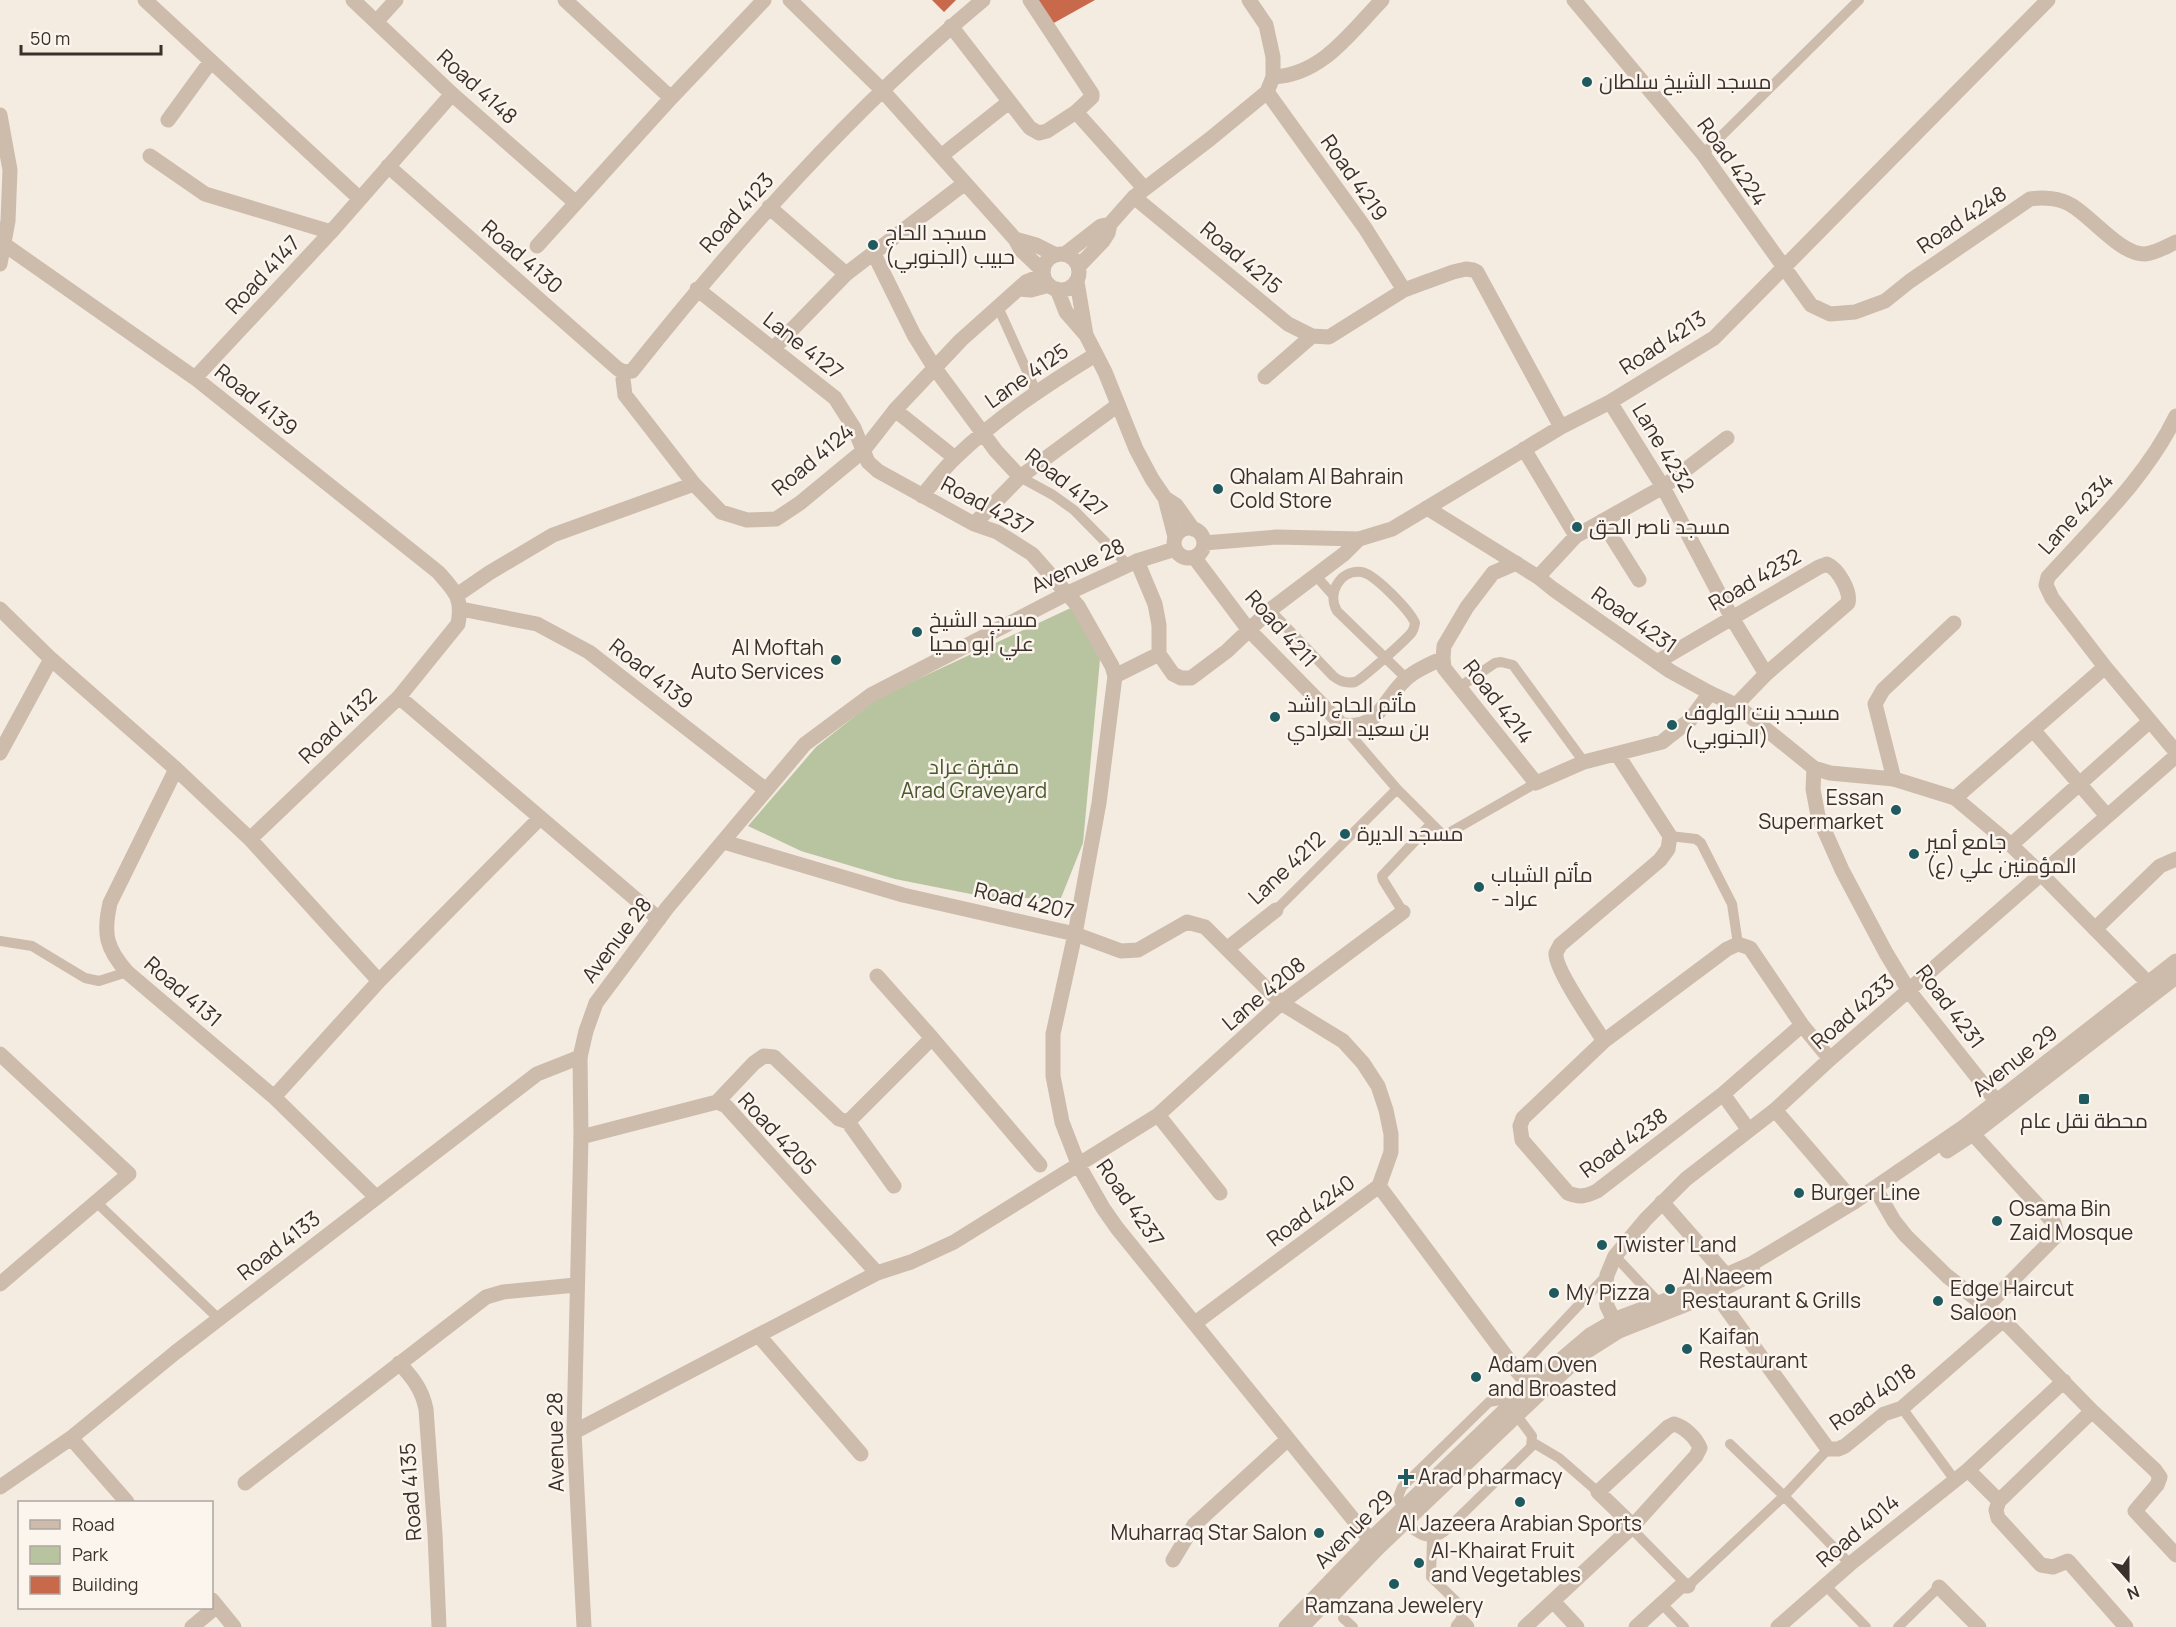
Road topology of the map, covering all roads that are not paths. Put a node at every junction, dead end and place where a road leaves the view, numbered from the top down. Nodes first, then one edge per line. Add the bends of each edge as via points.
1 (145, 0) edge
2 (353, 0) edge
3 (396, 0) edge
4 (565, 0) edge
5 (764, 0) edge
6 (790, 0) edge
7 (983, 0) edge
8 (1030, 0) edge
9 (1250, 0) edge
10 (1382, 0) edge
11 (1574, 0) edge
12 (1859, 0) edge
13 (2048, 0) edge
14 (376, 22) junction
15 (951, 26) junction
16 (211, 61) junction
17 (1273, 77) junction
18 (882, 90) junction
19 (1267, 92) junction
20 (452, 94) junction
21 (671, 98) junction
22 (1009, 102) junction
23 (1077, 112) junction
24 (0, 115) edge
25 (168, 120) dead end
26 (1703, 154) junction
27 (150, 156) dead end
28 (941, 156) junction
29 (387, 166) junction
30 (965, 183) junction
31 (1139, 192) junction
32 (359, 198) junction
33 (576, 203) junction
34 (769, 207) junction
35 (1110, 224) junction
36 (331, 232) junction
37 (1015, 239) junction
38 (2176, 242) edge
39 (5, 245) junction
40 (537, 246) dead end
41 (874, 254) junction
42 (1060, 254) junction
43 (0, 264) edge
44 (1079, 266) junction
45 (1783, 268) junction
46 (846, 274) junction
47 (1048, 280) junction
48 (1077, 282) junction
49 (697, 289) junction
50 (1404, 290) junction
51 (998, 307) junction
52 (1086, 335) junction
53 (1312, 336) junction
54 (774, 348) junction
55 (1095, 355) junction
56 (934, 367) junction
57 (628, 371) junction
58 (1265, 377) dead end
59 (195, 378) junction
60 (1036, 392) junction
61 (1611, 402) junction
62 (1118, 405) junction
63 (895, 410) junction
64 (2176, 416) edge
65 (1562, 427) junction
66 (984, 433) junction
67 (1727, 438) dead end
68 (1524, 448) junction
69 (863, 451) junction
70 (955, 458) junction
71 (1020, 477) junction
72 (693, 484) junction
73 (1663, 487) junction
74 (922, 496) junction
75 (1165, 498) junction
76 (1427, 508) junction
77 (1602, 521) junction
78 (974, 524) junction
79 (1193, 529) junction
80 (1576, 536) junction
81 (1359, 539) junction
82 (1175, 543) junction
83 (1204, 543) junction
84 (1194, 557) junction
85 (1132, 563) junction
86 (1516, 563) junction
87 (1316, 576) junction
88 (1538, 577) junction
89 (1639, 580) dead end
90 (1068, 593) junction
91 (1332, 594) junction
92 (459, 602) junction
93 (0, 609) edge
94 (1270, 610) junction
95 (1732, 618) junction
96 (1954, 623) dead end
97 (1248, 629) junction
98 (1159, 654) junction
99 (1385, 656) junction
100 (1443, 658) junction
101 (51, 659) junction
102 (1657, 662) junction
103 (2105, 667) junction
104 (1766, 674) junction
105 (1115, 676) junction
106 (1406, 678) junction
107 (1461, 686) junction
108 (1710, 693) junction
109 (399, 697) junction
110 (1736, 705) junction
111 (2150, 722) junction
112 (1342, 725) junction
113 (2034, 731) junction
114 (0, 753) edge
115 (1617, 754) junction
116 (2176, 754) edge
117 (1584, 762) junction
118 (1814, 768) junction
119 (176, 769) junction
120 (1894, 779) junction
121 (1536, 783) junction
122 (2079, 786) junction
123 (1397, 789) junction
124 (766, 790) junction
125 (1955, 798) junction
126 (2107, 816) junction
127 (540, 818) junction
128 (1431, 824) junction
129 (1670, 836) junction
130 (250, 839) junction
131 (724, 842) junction
132 (2011, 845) junction
133 (2176, 859) edge
134 (2041, 874) junction
135 (1276, 910) joint
136 (1403, 912) joint
137 (659, 919) junction
138 (2095, 928) junction
139 (1075, 934) junction
140 (0, 941) edge
141 (1738, 944) junction
142 (1228, 948) junction
143 (2176, 961) edge
144 (127, 972) junction
145 (877, 976) dead end
146 (2176, 977) edge
147 (379, 981) junction
148 (2153, 987) junction
149 (1909, 991) junction
150 (1281, 1003) junction
151 (1802, 1025) junction
152 (933, 1038) junction
153 (1604, 1041) junction
154 (0, 1054) edge
155 (580, 1057) junction
156 (1830, 1059) junction
157 (1723, 1094) junction
158 (274, 1097) junction
159 (717, 1102) junction
160 (1997, 1102) junction
161 (1775, 1110) junction
162 (1158, 1115) junction
163 (848, 1122) junction
164 (1748, 1129) junction
165 (1969, 1130) junction
166 (581, 1137) junction
167 (1040, 1165) dead end
168 (1079, 1166) junction
169 (894, 1186) dead end
170 (1379, 1186) junction
171 (1220, 1193) dead end
172 (1878, 1193) junction
173 (376, 1197) junction
174 (96, 1202) junction
175 (1854, 1202) junction
176 (1662, 1203) junction
177 (1615, 1256) junction
178 (877, 1273) junction
179 (1607, 1275) junction
180 (1726, 1275) junction
181 (0, 1284) edge
182 (576, 1284) junction
183 (1714, 1293) junction
184 (1659, 1303) junction
185 (1986, 1307) junction
186 (219, 1319) junction
187 (2003, 1320) junction
188 (1195, 1323) junction
189 (1617, 1326) junction
190 (759, 1336) junction
191 (399, 1363) junction
192 (1517, 1371) junction
193 (2064, 1381) junction
194 (1534, 1391) junction
195 (1902, 1408) junction
196 (1513, 1411) junction
197 (2092, 1411) junction
198 (574, 1432) junction
199 (71, 1438) junction
200 (1288, 1439) junction
201 (1532, 1442) junction
202 (1730, 1444) dead end
203 (1828, 1449) junction
204 (861, 1454) dead end
205 (1968, 1470) junction
206 (4, 1479) edge
207 (1954, 1479) junction
208 (245, 1484) dead end
209 (1598, 1492) junction
210 (1784, 1496) junction
211 (125, 1501) edge
212 (1999, 1501) junction
213 (1403, 1516) junction
214 (1631, 1528) junction
215 (1432, 1538) junction
216 (1374, 1544) junction
217 (2176, 1555) edge
218 (1173, 1560) dead end
219 (1850, 1564) junction
220 (1688, 1586) junction
221 (1825, 1586) junction
222 (1939, 1587) joint
223 (1553, 1601) junction
224 (214, 1603) edge
225 (1661, 1604) junction
226 (208, 1609) edge
227 (1343, 1618) dead end
228 (2120, 1625) edge
229 (1462, 1626) edge
230 (192, 1627) edge
231 (234, 1627) edge
232 (440, 1627) edge
233 (584, 1627) edge
234 (1286, 1627) edge
235 (1302, 1627) edge
236 (1353, 1627) edge
237 (1525, 1627) edge
238 (1577, 1627) edge
239 (1636, 1627) edge
240 (1684, 1627) edge
241 (1778, 1627) edge
242 (1866, 1627) edge
243 (1898, 1627) edge
244 (1979, 1627) edge

1 - 16 street
2 - 14 street, Road 4148
3 - 14 street
4 - 21 street
5 - 21 street
6 - 18 street
7 - 15 street, Road 4123
8 - 23 street via 1092,94
9 - 17 street via 1266,25
10 - 17 street via 1325,59 1303,72
11 - 26 street, Road 4224
12 - 26 lane
13 - 45 street, Road 4213
14 - 20 street, Road 4148
15 - 18 street, Road 4123
15 - 22 street
16 - 25 street
16 - 32 street
17 - 19 street
18 - 28 street
18 - 34 street, Road 4123
19 - 31 street
19 - 50 street, Road 4219 via 1365,228
20 - 29 street, Road 4147
20 - 33 street, Road 4148
21 - 33 street
22 - 23 street via 1038,133
22 - 28 street
23 - 31 street, Road 4215
24 - 39 street via 10,170
26 - 45 street, Road 4224
27 - 36 street via 205,194
28 - 30 street
29 - 32 street, Road 4147
29 - 57 street, Road 4130 via 618,369
30 - 37 street
30 - 41 street
31 - 35 street
31 - 53 street, Road 4215 via 1288,324
32 - 36 street, Road 4147
33 - 40 street
34 - 46 street
34 - 49 street, Road 4123
35 - 42 street
35 - 44 street via 1103,241
36 - 59 street, Road 4147
37 - 42 street
37 - 47 street
38 - 45 street, Road 4248 via 2146,254 2136,253 2070,204 2043,197 2030,199 1885,301 1854,312 1830,314 1811,305
39 - 43 street
39 - 59 street, Road 4139
41 - 46 street
41 - 56 street
42 - 44 street via 1073,258
42 - 47 street via 1045,264
44 - 48 street
45 - 61 street, Road 4213 via 1714,338
46 - 54 street
47 - 48 street via 1064,290
47 - 51 street, Road 4124 via 1029,280
47 - 52 street via 1066,312
48 - 52 street
49 - 54 street, Lane 4127
49 - 57 street, Road 4123
50 - 53 street, Road 4215 via 1329,337
50 - 65 street via 1453,272 1478,272
51 - 56 street, Road 4124
51 - 60 lane
52 - 55 street
53 - 58 street
54 - 69 street, Lane 4127 via 835,398
55 - 60 street, Lane 4125
55 - 62 street
56 - 63 street, Road 4124
56 - 66 street
57 - 72 street, Road 4124 via 622,379 625,395
59 - 92 street, Road 4139 via 438,572
60 - 66 street, Lane 4125
61 - 65 street, Road 4213
61 - 73 street, Lane 4232
62 - 71 street
62 - 75 street
63 - 69 street, Road 4124
63 - 70 street
64 - 103 street, Lane 4234 via 2165,439 2127,489 2048,577 2046,585 2052,598
65 - 68 street, Road 4213
66 - 70 street
66 - 71 street, Road 4127
67 - 73 street
68 - 76 street, Road 4213
68 - 80 street
69 - 72 street, Road 4124 via 776,519 747,520 721,512
69 - 74 street, Road 4237 via 878,471
70 - 74 street
71 - 78 street
71 - 85 lane, Road 4127 via 1074,510
72 - 92 street via 553,535 489,573
73 - 77 street
73 - 95 street, Lane 4232
74 - 78 street, Road 4237
75 - 79 street via 1176,505
75 - 82 street
76 - 81 street, Road 4213 via 1392,529
76 - 86 street, Road 4231
77 - 80 street
77 - 89 street
78 - 90 street, Road 4237 via 997,532 1032,554
79 - 82 street via 1183,530
79 - 83 street via 1201,534
80 - 88 street
81 - 83 street, Road 4213 via 1277,537
81 - 87 street
82 - 84 street via 1182,557
82 - 85 street, Avenue 28
83 - 84 street
84 - 97 street, Road 4211
85 - 90 street, Avenue 28
85 - 98 street via 1155,604
86 - 88 street, Road 4231
86 - 100 street, Road 4214 via 1493,573 1479,589 1448,636
87 - 91 lane
87 - 94 street
88 - 102 street, Road 4231
90 - 105 street, Road 4237 via 1105,651
90 - 124 street, Avenue 28 via 871,695 804,744
91 - 99 lane via 1337,611
91 - 99 lane via 1346,576 1367,573 1413,618 1411,634
92 - 109 street via 458,624
92 - 124 street, Road 4139 via 537,624 589,652
93 - 101 street
94 - 97 street
94 - 99 lane via 1333,676 1344,682 1362,679
95 - 102 street, Road 4232
95 - 104 street, Lane 4232
95 - 104 street, Road 4232 via 1827,564 1847,590 1848,603
96 - 120 street via 1883,690 1875,704
97 - 98 street via 1191,678 1173,674
97 - 112 street, Road 4211
98 - 105 street
99 - 106 lane
100 - 106 street
100 - 107 street, Road 4214 via 1444,668
101 - 114 street
101 - 119 street
102 - 108 street, Road 4231
103 - 111 street, Lane 4234
103 - 113 street
104 - 110 street, Road 4232
105 - 139 street, Road 4237 via 1099,803
106 - 112 street via 1379,714 1367,723
107 - 117 lane via 1495,663 1513,665
107 - 121 street, Road 4214
108 - 110 street, Road 4231
108 - 115 street via 1690,720 1662,742
109 - 127 street, Road 4132
109 - 130 street, Road 4132
110 - 118 street, Road 4231
111 - 116 street, Lane 4234
111 - 122 street
112 - 123 lane, Road 4211
113 - 122 street
113 - 125 street
115 - 117 street
115 - 129 street
116 - 126 street, Road 4233
117 - 121 street
118 - 120 street, Road 4231
118 - 149 street, Road 4231 via 1812,789 1818,816 1842,870
119 - 130 street
119 - 144 street, Road 4131 via 110,903 107,936 113,956
120 - 125 street, Road 4231
121 - 128 lane, Road 4211 via 1447,834
122 - 126 street
122 - 132 street
123 - 128 lane, Road 4211
123 - 135 lane, Lane 4212
124 - 131 street, Avenue 28
125 - 132 street, Road 4231
126 - 134 street, Road 4233
127 - 137 street, Road 4132
127 - 147 street
128 - 136 lane via 1382,876
129 - 141 lane via 1701,843 1732,904
129 - 153 street via 1668,849 1660,860 1560,945 1556,953 1577,999
130 - 147 street
131 - 137 street, Avenue 28
131 - 139 street, Road 4207 via 903,896
132 - 134 street, Road 4231
133 - 138 street via 2160,866
134 - 138 street, Road 4231
134 - 149 street, Road 4233
135 - 142 street, Lane 4212
136 - 150 street, Lane 4208
137 - 155 street, Avenue 28 via 597,1003
138 - 148 street, Road 4231
139 - 142 street, Road 4207 via 1131,951 1186,922 1205,927
139 - 168 street, Road 4237 via 1053,1034 1053,1076 1062,1122
140 - 144 lane via 32,946 85,978 99,981
141 - 151 street via 1750,948
141 - 153 street, Road 4238
142 - 150 street, Road 4207
143 - 148 street, Avenue 29
144 - 158 street, Road 4131
145 - 152 street
146 - 148 street, Avenue 29
147 - 158 street
148 - 160 street, Avenue 29
148 - 165 street, Avenue 29
149 - 156 street, Road 4233
149 - 160 street, Road 4231
150 - 162 street, Lane 4208
150 - 170 street, Road 4240 via 1344,1041 1378,1086 1391,1134 1391,1152
151 - 156 street
151 - 157 street, Road 4238
152 - 163 street
152 - 167 street
153 - 157 street, Road 4238 via 1523,1118 1520,1126 1522,1140 1568,1193 1577,1197 1597,1191
154 - 174 street via 129,1174
155 - 166 street, Avenue 28
155 - 173 street, Road 4133 via 537,1074
156 - 161 street, Road 4233
157 - 164 street
158 - 173 street, Road 4131
159 - 163 street via 754,1063 764,1056 774,1057 839,1119
159 - 166 street, Road 4205
159 - 178 street, Road 4205 via 726,1106
160 - 165 street, Avenue 29
161 - 164 street, Road 4233
161 - 175 street
162 - 168 street, Lane 4208
162 - 171 street
163 - 169 street
164 - 176 street, Road 4233
165 - 172 street, Avenue 29
165 - 185 street via 2054,1223 2056,1231 2054,1238
166 - 182 street, Avenue 28
168 - 178 street via 954,1242
168 - 188 street, Road 4237 via 1112,1221
170 - 188 street, Road 4240
170 - 192 street
172 - 175 street, Avenue 29
172 - 183 street, Avenue 29 via 1780,1259
172 - 185 street via 1906,1236
173 - 186 street, Road 4133
174 - 181 street
174 - 186 lane
175 - 180 street, Avenue 29 via 1782,1247
176 - 177 street, Road 4233
176 - 180 street
177 - 179 street, Road 4233
177 - 184 lane
178 - 190 street
179 - 189 street, Road 4233 via 1605,1291
179 - 192 lane
180 - 184 street, Avenue 29
182 - 191 street via 486,1297
182 - 198 street, Avenue 28
183 - 189 street, Avenue 29
183 - 203 street, Road 4018
184 - 189 street, Avenue 29
185 - 187 street
186 - 199 street, Road 4133
187 - 193 street
187 - 195 street, Road 4018
188 - 200 street, Road 4237
189 - 194 street, Avenue 29 via 1590,1335
190 - 198 street
190 - 204 street
191 - 208 street
191 - 232 street, Road 4135 via 417,1384 426,1409
192 - 194 street
193 - 197 street
193 - 205 street, Road 4014
194 - 196 street, Avenue 29
195 - 203 street, Road 4018 via 1884,1414 1845,1446
195 - 207 lane
196 - 201 lane via 1532,1436
196 - 213 street, Avenue 29
197 - 212 street
197 - 217 street via 2156,1470 2160,1477 2157,1485 2135,1511
198 - 233 street, Avenue 28
199 - 206 street, Road 4133
199 - 211 street
200 - 216 street, Road 4237
200 - 218 street via 1194,1525
201 - 209 lane via 1559,1458
201 - 215 lane via 1445,1531
202 - 210 lane
203 - 210 lane
205 - 207 street, Road 4014
205 - 212 street
207 - 219 street, Road 4014
209 - 214 street
209 - 214 street via 1668,1427 1680,1425 1697,1442 1700,1448 1696,1456
210 - 219 lane
210 - 220 lane
212 - 228 street via 1998,1518 2042,1564 2053,1567 2068,1561
213 - 215 lane via 1419,1535
213 - 216 street, Avenue 29
214 - 220 lane
214 - 223 street
215 - 229 lane via 1431,1577 1460,1605
216 - 234 street, Avenue 29
216 - 235 street, Avenue 29
219 - 221 street, Road 4014
220 - 225 street via 1682,1585
221 - 241 street, Road 4014
221 - 242 lane
222 - 243 lane
222 - 244 street
223 - 237 street
223 - 238 street
224 - 231 street
225 - 239 street
225 - 240 lane
226 - 230 street
227 - 236 lane

